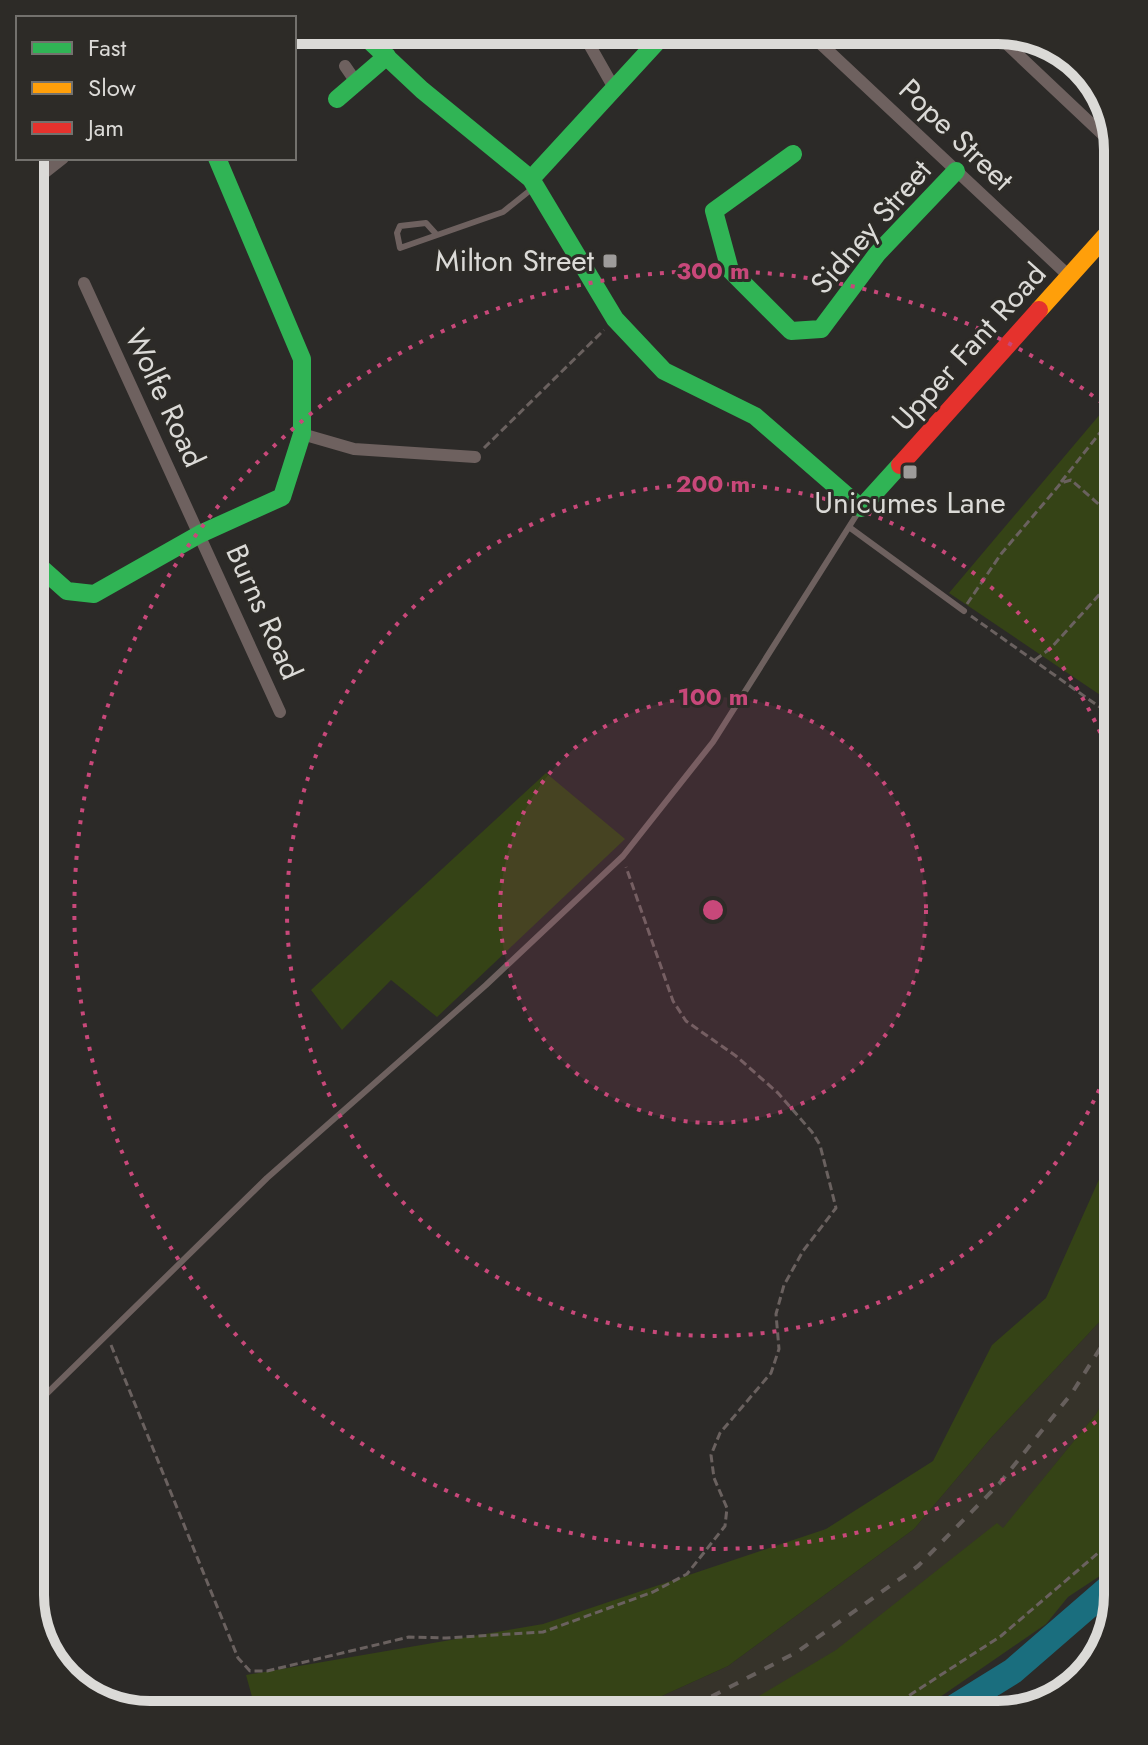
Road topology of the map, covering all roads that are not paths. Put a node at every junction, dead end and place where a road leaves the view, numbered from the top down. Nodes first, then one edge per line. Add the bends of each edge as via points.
1 (374, 44) edge
2 (589, 44) edge
3 (655, 44) edge
4 (821, 44) edge
5 (1007, 44) edge
6 (387, 56) junction
7 (345, 66) dead end
8 (356, 82) junction
9 (614, 88) junction
10 (337, 99) dead end
11 (1103, 135) edge
12 (793, 154) dead end
13 (60, 160) edge
14 (218, 160) edge
15 (956, 171) junction
16 (44, 173) edge
17 (533, 182) junction
18 (436, 234) junction
19 (1104, 238) edge
20 (1070, 277) junction
21 (84, 283) dead end
22 (302, 434) junction
23 (475, 457) road end
24 (861, 508) junction
25 (849, 527) junction
26 (200, 534) junction
27 (46, 572) joint
28 (44, 575) edge
29 (964, 611) road end
30 (280, 712) dead end
31 (44, 1396) edge

1 - 6 street
2 - 9 street
3 - 9 street
4 - 15 street, Pope Street
5 - 11 street
6 - 8 street
6 - 17 street
7 - 8 street
8 - 10 street
9 - 17 street
12 - 15 street, Sidney Street via 768,175 735,189 714,211 730,270 791,331 821,329 877,254
13 - 16 street
14 - 22 street via 302,359
15 - 20 street, Pope Street
17 - 18 lane via 503,212
17 - 24 street via 615,319 664,371 755,416
18 - 18 lane via 400,248 397,233 400,226 426,223
19 - 20 street, Upper Fant Road
20 - 24 street, Upper Fant Road
21 - 26 street, Wolfe Road
22 - 23 street via 354,449
22 - 26 street via 282,497
24 - 25 lane
25 - 29 lane
25 - 31 lane via 713,742 623,856 267,1178
26 - 27 street via 94,594 67,591
26 - 30 street, Burns Road
27 - 28 street

